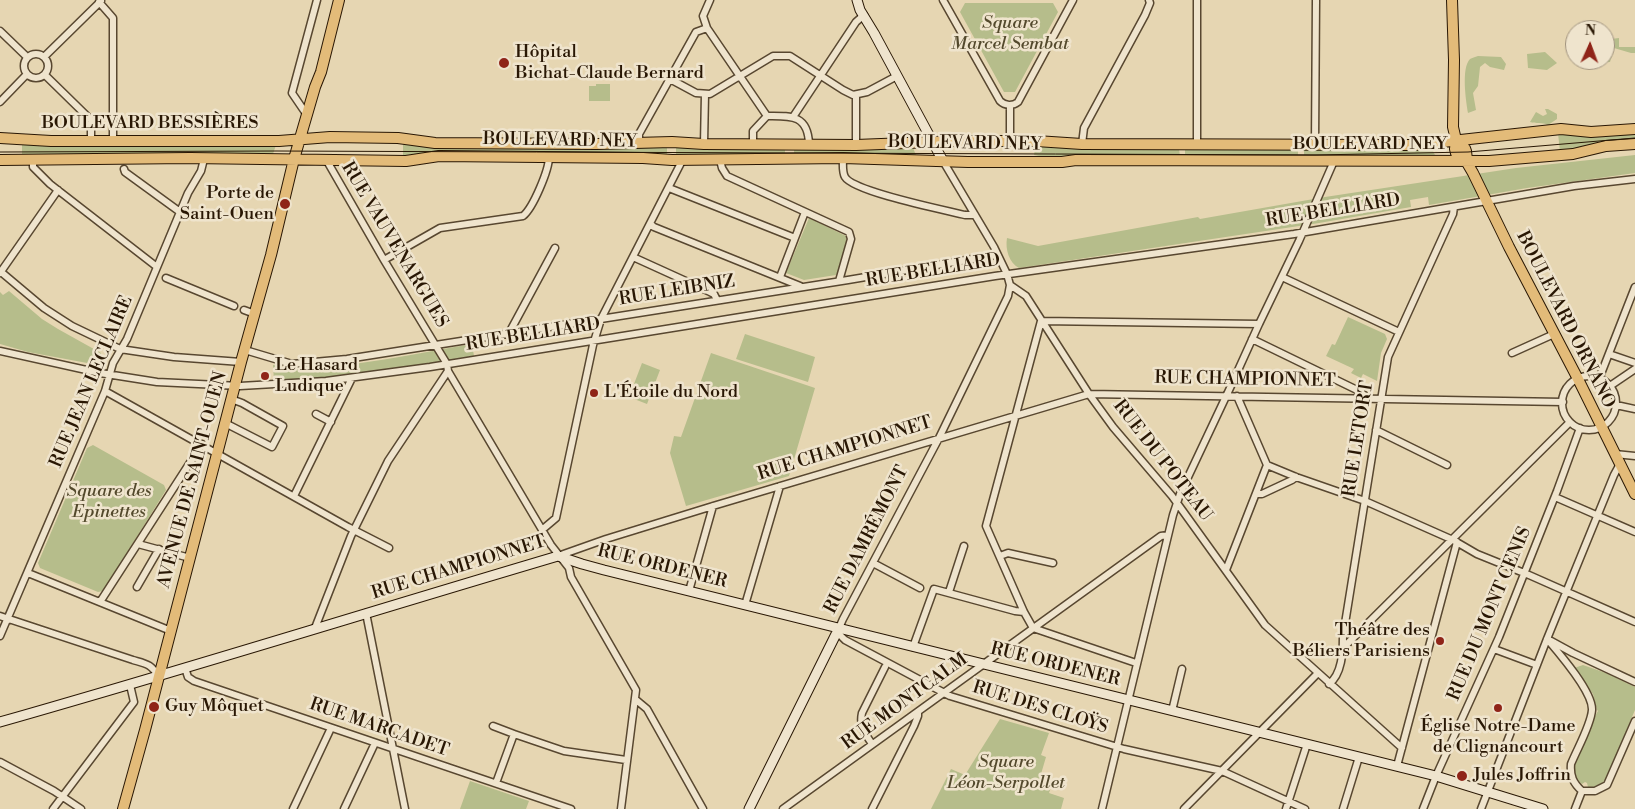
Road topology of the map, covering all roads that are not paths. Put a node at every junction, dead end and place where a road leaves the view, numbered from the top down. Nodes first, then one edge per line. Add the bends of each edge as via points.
1 (317, 0) edge
2 (339, 0) edge
3 (710, 0) edge
4 (857, 0) edge
5 (943, 0) edge
6 (1074, 0) edge
7 (1149, 0) edge
8 (1197, 0) edge
9 (1316, 0) edge
10 (1452, 0) edge
11 (100, 1) edge
12 (864, 15) junction
13 (707, 28) junction
14 (0, 31) edge
15 (45, 56) junction
16 (27, 57) junction
17 (27, 74) junction
18 (45, 75) junction
19 (740, 76) junction
20 (820, 76) junction
21 (898, 76) junction
22 (670, 79) junction
23 (705, 94) junction
24 (856, 95) junction
25 (0, 102) edge
26 (1010, 105) junction
27 (307, 115) junction
28 (766, 116) junction
29 (794, 116) junction
30 (1635, 129) edge
31 (0, 138) edge
32 (300, 139) junction
33 (91, 140) junction
34 (113, 140) junction
35 (1456, 140) junction
36 (1010, 141) junction
37 (933, 142) junction
38 (639, 143) junction
39 (704, 144) junction
40 (753, 144) junction
41 (809, 144) junction
42 (856, 144) junction
43 (1082, 144) junction
44 (1197, 144) junction
45 (1635, 144) edge
46 (1315, 145) junction
47 (549, 157) junction
48 (204, 158) junction
49 (843, 158) junction
50 (294, 159) junction
51 (683, 159) junction
52 (0, 160) edge
53 (33, 160) junction
54 (720, 160) junction
55 (327, 161) junction
56 (943, 161) junction
57 (1334, 161) junction
58 (1466, 161) junction
59 (124, 169) dead end
60 (1635, 179) edge
61 (668, 188) junction
62 (58, 190) junction
63 (1486, 201) junction
64 (1454, 207) junction
65 (180, 212) junction
66 (804, 212) junction
67 (975, 215) junction
68 (650, 224) junction
69 (1304, 229) junction
70 (795, 238) junction
71 (555, 248) dead end
72 (996, 255) junction
73 (633, 257) junction
74 (384, 260) junction
75 (157, 267) junction
76 (0, 272) edge
77 (1007, 274) junction
78 (780, 277) junction
79 (1282, 277) junction
80 (166, 278) dead end
81 (839, 281) junction
82 (1010, 285) junction
83 (801, 287) junction
84 (1635, 287) edge
85 (717, 300) junction
86 (234, 306) dead end
87 (244, 310) dead end
88 (255, 314) junction
89 (601, 319) junction
90 (1041, 321) junction
91 (1259, 324) junction
92 (1399, 332) junction
93 (508, 334) junction
94 (1554, 334) junction
95 (1252, 339) junction
96 (594, 340) junction
97 (436, 346) junction
98 (120, 349) junction
99 (245, 350) junction
100 (0, 351) edge
101 (1512, 353) dead end
102 (1609, 354) junction
103 (241, 362) junction
104 (1635, 363) edge
105 (447, 368) junction
106 (1635, 369) edge
107 (110, 375) junction
108 (352, 378) junction
109 (1578, 379) junction
110 (1599, 379) junction
111 (235, 386) junction
112 (1610, 386) junction
113 (105, 391) junction
114 (1089, 394) junction
115 (1226, 396) junction
116 (1237, 396) junction
117 (1368, 398) junction
118 (1380, 398) junction
119 (231, 399) junction
120 (1562, 402) junction
121 (1616, 405) junction
122 (1635, 409) edge
123 (316, 414) dead end
124 (1016, 415) junction
125 (225, 422) junction
126 (331, 422) junction
127 (1570, 422) junction
128 (1601, 427) junction
129 (1580, 428) junction
130 (1376, 430) junction
131 (939, 438) junction
132 (202, 444) junction
133 (217, 453) junction
134 (1615, 454) junction
135 (1635, 456) edge
136 (1620, 464) junction
137 (1267, 465) junction
138 (1447, 465) dead end
139 (1296, 477) junction
140 (780, 486) junction
141 (1256, 494) junction
142 (1635, 494) edge
143 (294, 496) junction
144 (1555, 497) junction
145 (1365, 501) junction
146 (1177, 503) junction
147 (713, 506) junction
148 (1598, 516) junction
149 (542, 529) junction
150 (354, 530) junction
151 (1635, 532) edge
152 (1168, 535) junction
153 (1455, 541) junction
154 (138, 544) junction
155 (964, 546) dead end
156 (389, 548) dead end
157 (159, 549) junction
158 (558, 556) junction
159 (1000, 556) junction
160 (190, 558) junction
161 (873, 563) junction
162 (1053, 563) dead end
163 (1226, 570) junction
164 (28, 573) junction
165 (1524, 573) junction
166 (137, 587) dead end
167 (920, 588) dead end
168 (689, 591) junction
169 (949, 592) junction
170 (1567, 592) junction
171 (100, 602) junction
172 (745, 605) junction
173 (1024, 612) junction
174 (366, 613) junction
175 (0, 616) edge
176 (8, 618) junction
177 (1635, 622) edge
178 (315, 628) junction
179 (839, 628) junction
180 (1034, 628) junction
181 (171, 631) junction
182 (0, 636) edge
183 (1547, 639) junction
184 (913, 647) junction
185 (1343, 648) junction
186 (1494, 649) junction
187 (1136, 662) junction
188 (983, 664) junction
189 (1537, 665) junction
190 (185, 668) junction
191 (885, 668) dead end
192 (1182, 669) dead end
193 (1318, 673) junction
194 (159, 677) junction
195 (1635, 682) edge
196 (1329, 684) junction
197 (130, 685) junction
198 (944, 693) junction
199 (635, 699) junction
200 (1129, 700) junction
201 (1172, 711) junction
202 (918, 713) junction
203 (1635, 721) edge
204 (0, 722) edge
205 (493, 726) dead end
206 (331, 728) junction
207 (1259, 732) junction
208 (514, 734) junction
209 (375, 743) junction
210 (872, 744) junction
211 (1307, 744) junction
212 (1117, 747) junction
213 (393, 748) junction
214 (1402, 748) junction
215 (1359, 757) junction
216 (626, 760) junction
217 (0, 762) edge
218 (1397, 766) junction
219 (1222, 771) junction
220 (1436, 776) junction
221 (496, 783) junction
222 (1582, 791) junction
223 (1488, 792) junction
224 (62, 797) junction
225 (1289, 801) junction
226 (53, 809) edge
227 (81, 809) edge
228 (123, 809) edge
229 (293, 809) edge
230 (344, 809) edge
231 (405, 809) edge
232 (571, 809) edge
233 (621, 809) edge
234 (703, 809) edge
235 (749, 809) edge
236 (783, 809) edge
237 (872, 809) edge
238 (1102, 809) edge
239 (1184, 809) edge
240 (1286, 809) edge
241 (1305, 809) edge
242 (1343, 809) edge
243 (1423, 809) edge
244 (1481, 809) edge
245 (1543, 809) edge
246 (1575, 809) edge

1 - 27 street via 292,93
2 - 27 main road, AVENUE DE SAINT-OUEN
3 - 13 street via 703,16
4 - 12 main road
5 - 26 street via 1000,101
6 - 26 street via 1018,102
7 - 43 street via 1145,15 1084,128
8 - 44 street
9 - 46 street
10 - 35 main road via 1453,127
11 - 15 street
11 - 34 street via 113,18
12 - 20 street
12 - 21 main road
13 - 19 street
13 - 22 street via 696,32
14 - 16 street
15 - 16 street via 31,54
15 - 18 street via 48,58 48,72
16 - 17 street
17 - 18 street via 30,77
17 - 25 street
18 - 33 street via 91,120
19 - 20 street via 772,56 790,56
19 - 23 street
19 - 28 street
20 - 24 street
20 - 29 street
21 - 24 street
21 - 37 main road
22 - 23 street via 696,93
22 - 38 street via 639,134
23 - 39 street
24 - 42 street
26 - 36 street
27 - 32 main road, AVENUE DE SAINT-OUEN
28 - 29 street
28 - 40 street via 753,131
29 - 41 street via 808,132
30 - 35 main road, BOULEVARD NEY via 1596,132 1561,129
31 - 33 main road, BOULEVARD BESSIÈRES
32 - 34 main road, BOULEVARD BESSIÈRES
32 - 38 main road, BOULEVARD NEY
32 - 50 main road, AVENUE DE SAINT-OUEN
33 - 34 main road, BOULEVARD BESSIÈRES
35 - 46 main road, BOULEVARD NEY via 1415,145
35 - 58 main road, BOULEVARD ORNANO via 1468,152
36 - 37 main road, BOULEVARD NEY
36 - 43 main road, BOULEVARD NEY
37 - 42 main road, BOULEVARD NEY
37 - 56 main road
38 - 39 main road, BOULEVARD NEY
39 - 40 main road, BOULEVARD NEY
40 - 41 main road, BOULEVARD NEY
41 - 42 main road, BOULEVARD NEY
43 - 44 main road, BOULEVARD NEY
44 - 46 main road, BOULEVARD NEY
45 - 58 main road, BOULEVARD NEY via 1606,146 1573,154
47 - 51 main road, BOULEVARD NEY
47 - 55 main road, BOULEVARD NEY via 432,156 406,161
47 - 74 street via 549,167 524,216 440,228
48 - 50 main road, BOULEVARD BESSIÈRES
48 - 53 main road, BOULEVARD BESSIÈRES
48 - 65 street, RUE JEAN LECLAIRE via 201,171
49 - 54 main road, BOULEVARD NEY
49 - 56 main road, BOULEVARD NEY
49 - 67 street via 845,177 867,191 965,216
50 - 55 main road, BOULEVARD NEY
50 - 88 main road, AVENUE DE SAINT-OUEN
51 - 54 main road, BOULEVARD NEY
51 - 61 street
52 - 53 main road, BOULEVARD BESSIÈRES
53 - 62 street via 33,168
54 - 66 street via 726,176
55 - 74 street, RUE VAUVENARGUES
56 - 57 main road, BOULEVARD NEY
56 - 67 street
57 - 58 main road, BOULEVARD NEY
57 - 69 street
58 - 63 main road, BOULEVARD ORNANO
59 - 65 street
60 - 63 street, RUE BELLIARD
61 - 68 street
61 - 70 street
62 - 75 street
62 - 76 street
63 - 64 street, RUE BELLIARD
63 - 94 main road, BOULEVARD ORNANO
64 - 69 street, RUE BELLIARD
64 - 92 street, RUE LETORT
65 - 75 street, RUE JEAN LECLAIRE
66 - 70 street
66 - 81 street via 849,232 851,236
67 - 72 street
68 - 73 street
68 - 78 street
69 - 77 street, RUE BELLIARD
69 - 79 street
70 - 78 street
71 - 93 street
72 - 77 street
72 - 81 street, RUE LEIBNIZ
73 - 85 street via 714,294
73 - 89 street
74 - 97 street, RUE VAUVENARGUES
75 - 98 street, RUE JEAN LECLAIRE via 127,340
76 - 98 street via 72,326
77 - 82 street
77 - 96 street, RUE BELLIARD
78 - 83 street
79 - 91 street
79 - 92 street
80 - 86 street
81 - 83 street, RUE LEIBNIZ
82 - 90 street, RUE DU POTEAU via 1026,296
82 - 131 street, RUE DAMRÉMONT via 1008,296
83 - 85 street, RUE LEIBNIZ
84 - 102 street
85 - 89 street, RUE LEIBNIZ
87 - 88 street
88 - 99 main road, AVENUE DE SAINT-OUEN
89 - 93 street, RUE LEIBNIZ
89 - 96 street
90 - 91 street
90 - 114 street, RUE DU POTEAU
90 - 124 street
91 - 95 street
92 - 118 street, RUE LETORT via 1388,357
93 - 97 street, RUE LEIBNIZ
94 - 101 street
94 - 109 main road, BOULEVARD ORNANO
95 - 115 street
95 - 117 street via 1359,390
96 - 105 street, RUE BELLIARD
96 - 149 street via 556,518
97 - 99 street, RUE LEIBNIZ via 292,364
97 - 105 street, RUE VAUVENARGUES
98 - 103 street
98 - 107 street, RUE JEAN LECLAIRE
99 - 103 main road, AVENUE DE SAINT-OUEN
100 - 107 street, RUE BELLIARD
102 - 104 street
102 - 110 street
103 - 111 main road, AVENUE DE SAINT-OUEN
105 - 108 street, RUE BELLIARD
105 - 149 street, RUE VAUVENARGUES
105 - 150 street via 388,461
106 - 112 street
107 - 111 street, RUE BELLIARD via 156,382
107 - 113 street, RUE JEAN LECLAIRE
108 - 111 street, RUE BELLIARD
108 - 126 street
109 - 110 street via 1590,376
109 - 120 street via 1569,384
109 - 128 main road, BOULEVARD ORNANO
110 - 112 street
111 - 119 main road, AVENUE DE SAINT-OUEN
112 - 121 street
113 - 132 street
113 - 164 street, RUE JEAN LECLAIRE
114 - 115 street, RUE CHAMPIONNET
114 - 124 street, RUE CHAMPIONNET
114 - 146 street, RUE DU POTEAU
115 - 116 street, RUE CHAMPIONNET
115 - 146 street
116 - 117 street, RUE CHAMPIONNET
116 - 137 street
117 - 118 street, RUE CHAMPIONNET
118 - 120 street, RUE CHAMPIONNET
118 - 130 street, RUE LETORT
119 - 125 main road, AVENUE DE SAINT-OUEN
119 - 125 street via 283,426 272,447
120 - 127 street
121 - 122 street
121 - 128 street via 1611,418
123 - 126 street
124 - 131 street, RUE CHAMPIONNET
124 - 159 street via 986,526
125 - 133 main road, AVENUE DE SAINT-OUEN
126 - 143 street
127 - 129 street
127 - 153 street
128 - 129 street
128 - 134 main road, BOULEVARD ORNANO
129 - 144 street, RUE DU MONT CENIS
130 - 138 street
130 - 145 street, RUE LETORT
131 - 140 street, RUE CHAMPIONNET
131 - 161 street, RUE DAMRÉMONT
132 - 133 street
132 - 154 street
133 - 143 street
133 - 160 main road, AVENUE DE SAINT-OUEN
134 - 135 street
134 - 136 main road, BOULEVARD ORNANO
136 - 142 main road, BOULEVARD ORNANO
136 - 148 street
137 - 139 street
137 - 141 street
139 - 141 street
139 - 145 street
140 - 147 street, RUE CHAMPIONNET
140 - 172 street
141 - 163 street
143 - 150 street
144 - 148 street
144 - 165 street, RUE DU MONT CENIS
145 - 153 street
145 - 185 street, RUE LETORT
146 - 152 street
146 - 163 street, RUE DU POTEAU
147 - 158 street, RUE CHAMPIONNET
147 - 168 street
148 - 151 street
148 - 170 street
149 - 158 street, RUE VAUVENARGUES
150 - 156 street
150 - 178 street
152 - 180 street, RUE MONTCALM via 1161,536
152 - 187 street
153 - 165 street via 1477,554
153 - 185 street
153 - 214 street
154 - 157 street
154 - 171 street
155 - 169 street
157 - 160 street
157 - 166 street
158 - 168 main road, RUE ORDENER
158 - 174 main road, RUE CHAMPIONNET
158 - 199 street, RUE VAUVENARGUES via 569,568 571,577 636,690
159 - 162 street via 1008,553
159 - 173 street
160 - 181 main road, AVENUE DE SAINT-OUEN
161 - 167 street
161 - 179 street, RUE DAMRÉMONT
163 - 193 street, RUE DU POTEAU via 1265,625
164 - 171 street
164 - 176 street, RUE JEAN LECLAIRE
165 - 170 street
165 - 186 street, RUE DU MONT CENIS
168 - 172 main road, RUE ORDENER
169 - 173 street
169 - 184 street via 934,588
170 - 177 street
170 - 183 street
171 - 181 street
172 - 179 main road, RUE ORDENER
173 - 180 street
174 - 178 main road, RUE CHAMPIONNET
174 - 213 street
175 - 176 street
176 - 182 street, RUE JEAN LECLAIRE
176 - 194 street via 149,664
178 - 190 main road, RUE CHAMPIONNET
179 - 184 main road, RUE ORDENER
179 - 198 street, RUE DES CLOŸS via 845,640
179 - 235 main road, RUE DAMRÉMONT
180 - 187 street
180 - 188 street, RUE MONTCALM
181 - 194 main road, AVENUE DE SAINT-OUEN
183 - 189 street
183 - 195 street
183 - 222 street via 1588,694 1592,705 1591,717 1570,772 1572,780
184 - 188 main road, RUE ORDENER
185 - 196 street, RUE LETORT via 1337,677
186 - 189 street
186 - 220 street, RUE DU MONT CENIS
187 - 200 street
188 - 198 street, RUE MONTCALM
188 - 200 main road, RUE ORDENER
189 - 223 street
190 - 194 main road, RUE CHAMPIONNET
190 - 206 street, RUE MARCADET via 190,679
191 - 210 street via 860,720 861,728
192 - 201 street
193 - 196 street, RUE DU POTEAU
193 - 207 street
194 - 197 main road, RUE CHAMPIONNET
194 - 228 main road, AVENUE DE SAINT-OUEN
196 - 214 street, RUE DU POTEAU
197 - 204 main road, RUE CHAMPIONNET
197 - 224 street via 134,702
198 - 202 street, RUE MONTCALM
198 - 212 street, RUE DES CLOŸS
199 - 216 street
199 - 234 street, RUE VAUVENARGUES via 647,709
200 - 201 main road, RUE ORDENER
200 - 212 street
201 - 207 main road, RUE ORDENER
202 - 210 street, RUE MONTCALM
202 - 237 street
203 - 222 street via 1607,785 1595,791
205 - 208 street
206 - 209 street, RUE MARCADET
206 - 229 street
207 - 211 main road, RUE ORDENER
207 - 219 street
208 - 216 street via 564,751
208 - 221 street
209 - 213 street, RUE MARCADET
209 - 230 street
210 - 236 street, RUE MONTCALM
211 - 215 main road, RUE ORDENER
211 - 225 street
212 - 219 street, RUE DES CLOŸS
212 - 238 street
213 - 221 street, RUE MARCADET
213 - 231 street
214 - 218 street
215 - 218 main road, RUE ORDENER
215 - 242 street
216 - 233 street
217 - 224 street
218 - 220 main road, RUE ORDENER
219 - 225 street, RUE DES CLOŸS
219 - 239 street
220 - 223 main road, RUE ORDENER
220 - 243 street, RUE DU MONT CENIS
221 - 232 street, RUE MARCADET
222 - 246 street
223 - 244 street
223 - 245 main road, RUE ORDENER
224 - 226 street
224 - 227 street
225 - 240 street
225 - 241 street, RUE DES CLOŸS

